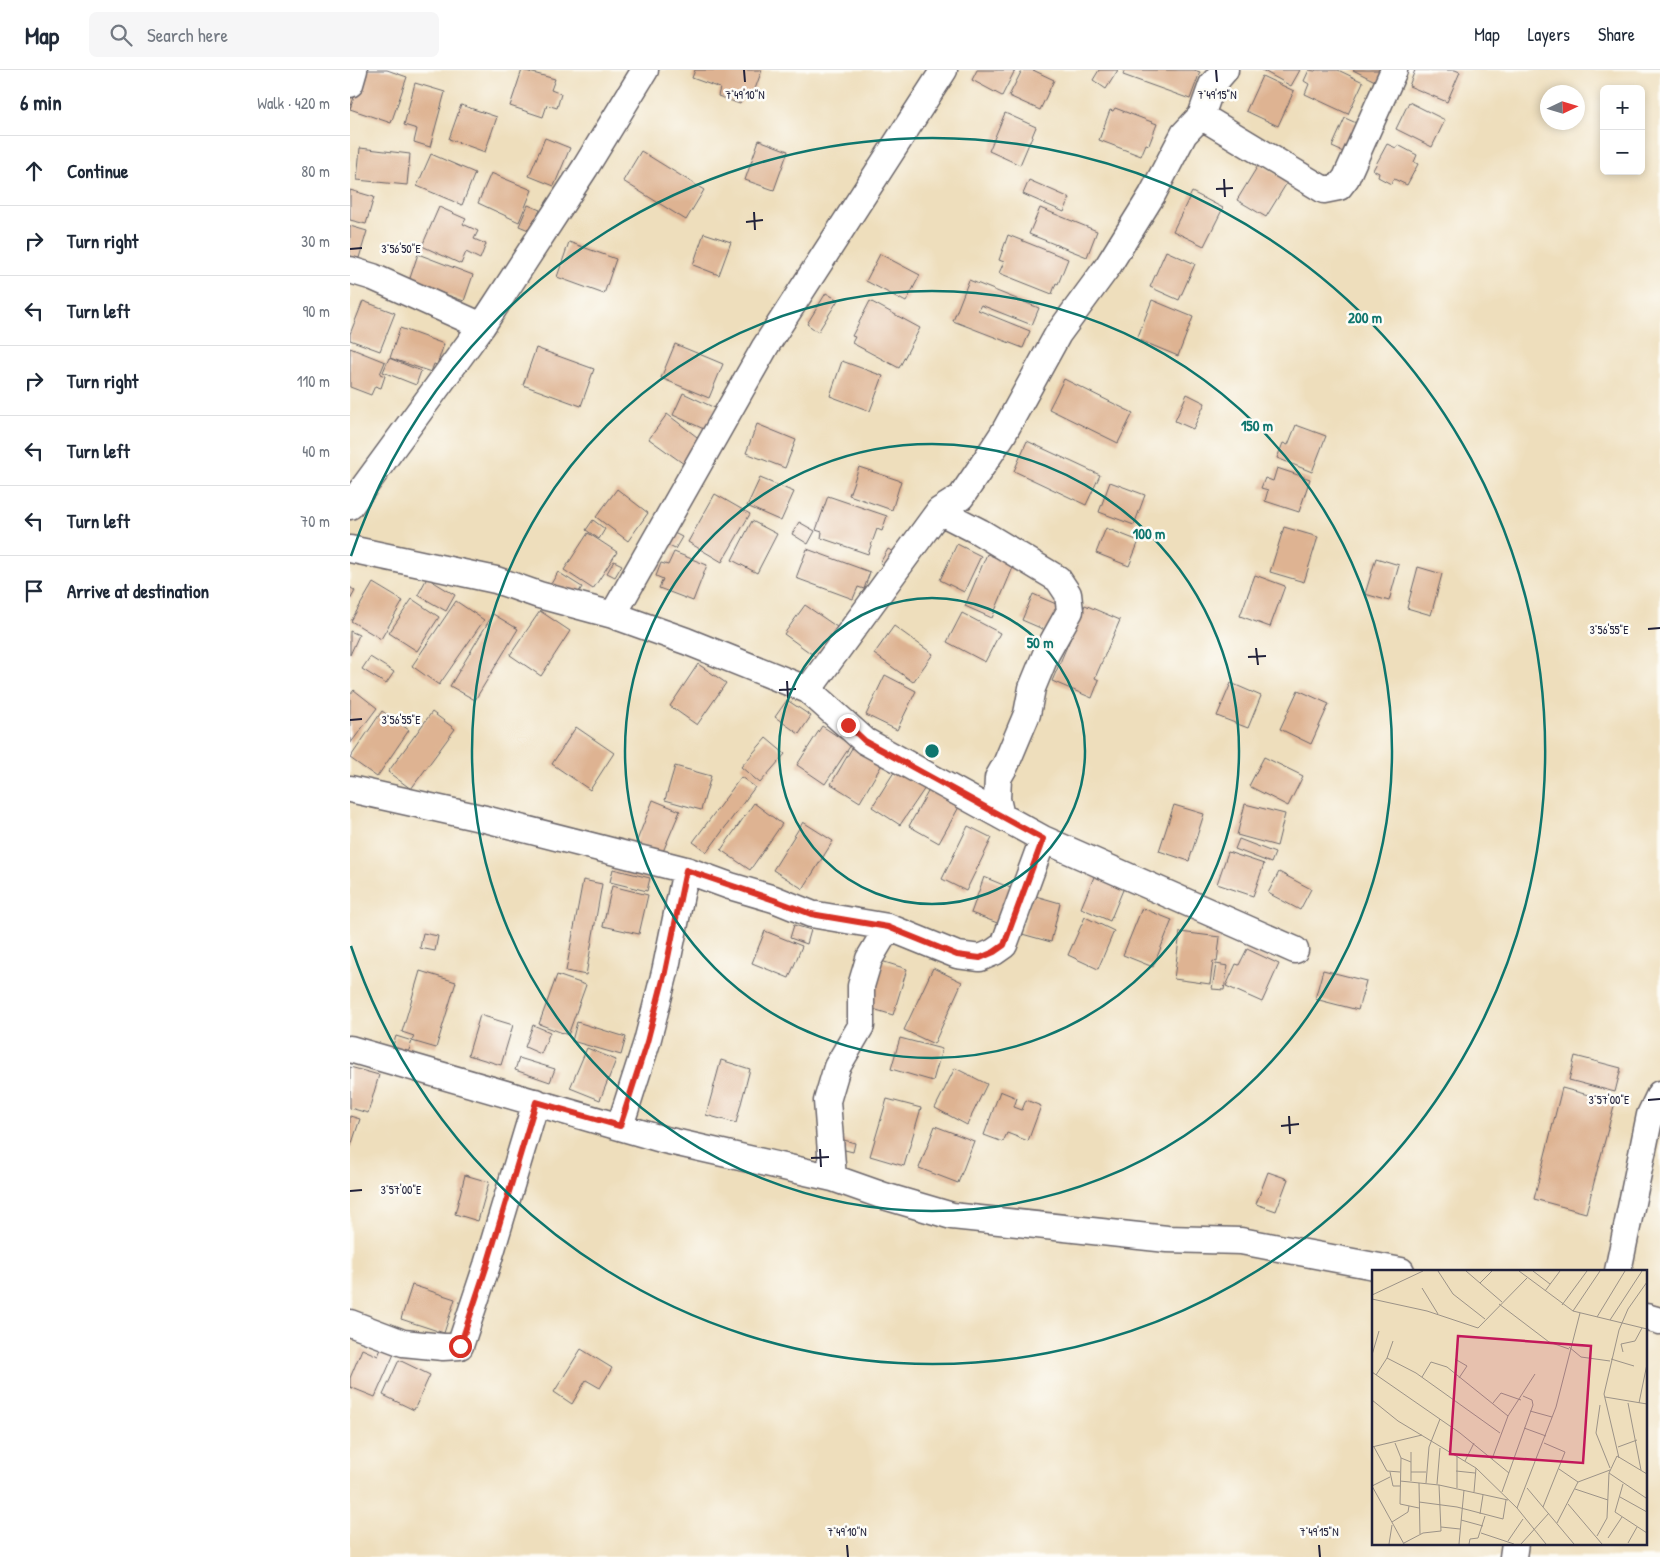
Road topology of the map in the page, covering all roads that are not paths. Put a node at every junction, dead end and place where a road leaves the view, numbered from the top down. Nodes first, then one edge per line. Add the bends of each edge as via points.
1 (354, 70) edge
2 (646, 70) edge
3 (944, 70) edge
4 (1225, 70) edge
5 (1394, 70) edge
6 (350, 84) edge
7 (1201, 116) junction
8 (350, 270) edge
9 (482, 326) junction
10 (350, 506) edge
11 (938, 511) junction
12 (350, 549) edge
13 (613, 614) junction
14 (808, 690) junction
15 (350, 789) edge
16 (1001, 816) junction
17 (1043, 839) junction
18 (686, 870) junction
19 (888, 927) junction
20 (1295, 950) dead end
21 (350, 1049) edge
22 (1660, 1094) edge
23 (536, 1102) junction
24 (620, 1126) junction
25 (833, 1178) junction
26 (1396, 1270) edge
27 (1618, 1270) edge
28 (350, 1323) edge
29 (1515, 1544) edge
30 (1513, 1557) edge

1 - 6 street
2 - 9 street
3 - 13 street via 765,347
4 - 7 street via 1212,85
5 - 7 street via 1346,178 1339,187 1324,190
7 - 11 street via 1184,134 1152,195 1108,266 1058,334 980,469 961,497
8 - 9 street via 373,277
9 - 10 street
11 - 14 street
11 - 16 street via 1058,579 1068,594 1070,611 1046,654 1032,688 1027,714 998,778 997,799
12 - 13 street via 496,580
13 - 14 street
14 - 16 street via 865,741
15 - 18 street
16 - 17 street
17 - 19 street via 1004,945 994,952 980,958 957,955
17 - 20 street
18 - 19 street via 811,914
18 - 24 street via 665,972
19 - 25 street via 869,959 861,986 861,1026 838,1067 827,1101
21 - 23 street
22 - 27 street via 1650,1115
23 - 24 street
23 - 28 street via 460,1346 403,1343
24 - 25 street via 666,1140
25 - 26 street via 952,1216 1167,1239 1241,1241
29 - 30 street

